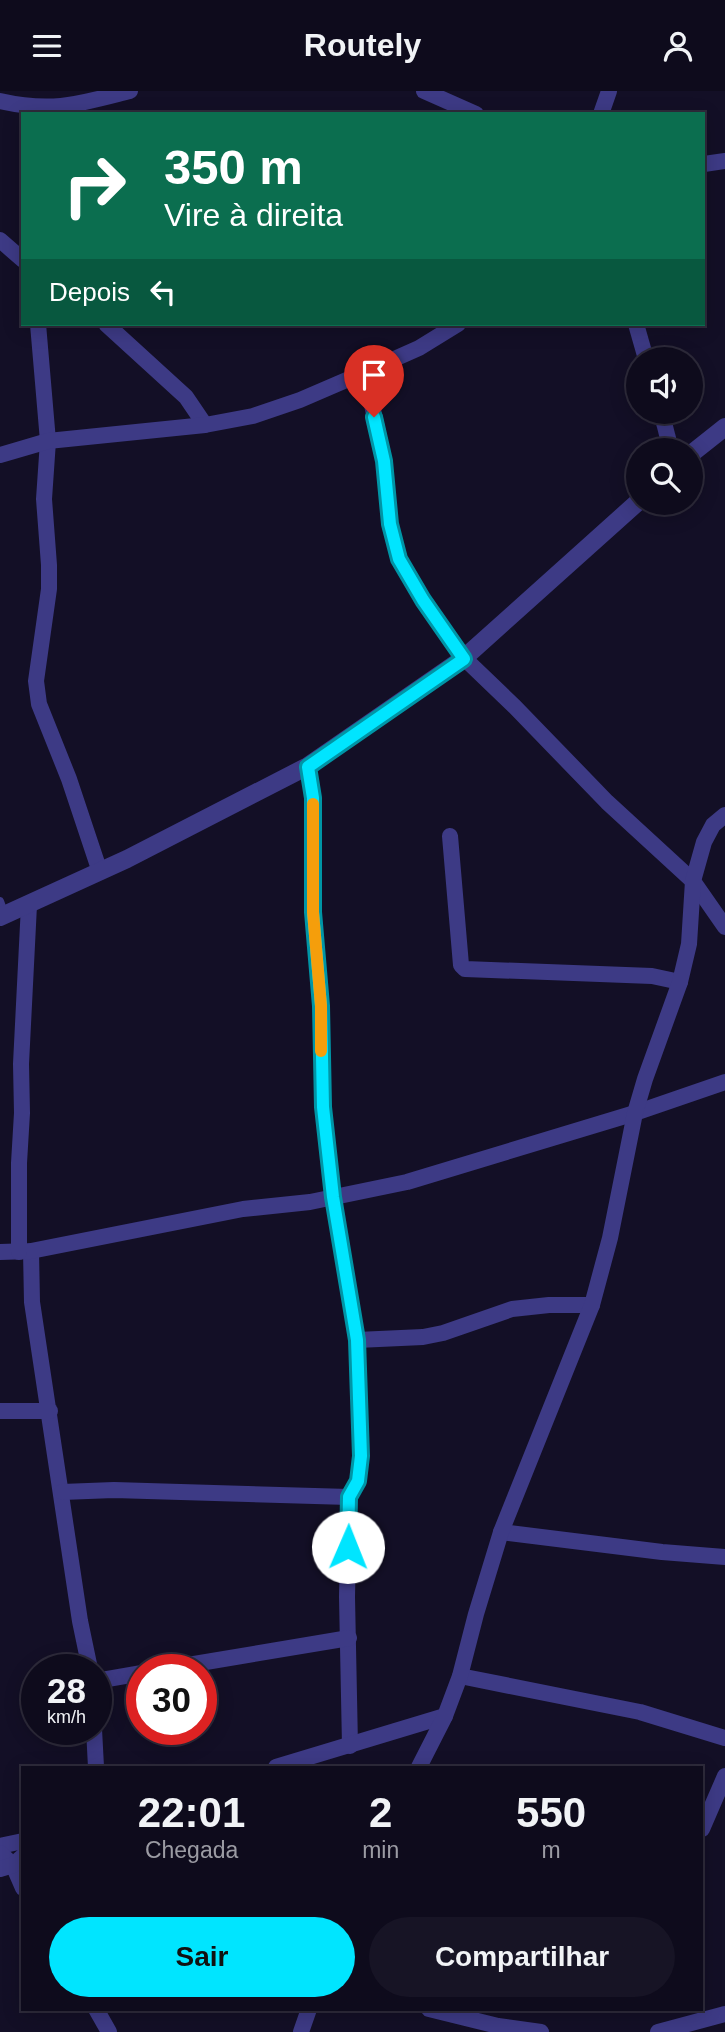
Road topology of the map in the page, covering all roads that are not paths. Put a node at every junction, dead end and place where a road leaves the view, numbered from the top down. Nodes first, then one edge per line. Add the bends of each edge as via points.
1 (130, 91) edge
2 (424, 91) edge
3 (609, 91) edge
4 (27, 99) edge
5 (0, 101) edge
6 (471, 112) edge
7 (602, 112) edge
8 (725, 161) edge
9 (705, 164) edge
10 (0, 240) edge
11 (21, 258) edge
12 (38, 326) edge
13 (108, 326) edge
14 (455, 326) edge
15 (637, 326) edge
16 (643, 347) edge
17 (365, 372) junction
18 (205, 425) junction
19 (725, 427) edge
20 (48, 441) junction
21 (703, 444) edge
22 (0, 455) edge
23 (626, 513) edge
24 (464, 659) junction
25 (308, 767) junction
26 (725, 815) edge
27 (450, 836) dead end
28 (100, 872) junction
29 (693, 881) junction
30 (29, 905) junction
31 (2, 911) edge
32 (725, 927) edge
33 (680, 982) junction
34 (725, 1082) edge
35 (635, 1113) junction
36 (333, 1197) junction
37 (0, 1252) edge
38 (25, 1252) junction
39 (592, 1305) junction
40 (357, 1340) junction
41 (0, 1411) edge
42 (50, 1411) junction
43 (62, 1492) junction
44 (349, 1497) junction
45 (501, 1532) junction
46 (725, 1557) edge
47 (349, 1638) junction
48 (87, 1654) edge
49 (217, 1660) edge
50 (460, 1675) junction
51 (445, 1716) junction
52 (725, 1738) edge
53 (95, 1745) edge
54 (350, 1746) junction
55 (96, 1766) edge
56 (280, 1766) edge
57 (420, 1766) edge
58 (725, 1776) edge
59 (703, 1827) edge
60 (21, 1841) edge
61 (0, 1846) edge
62 (0, 1853) edge
63 (12, 1864) edge
64 (21, 1884) edge
65 (97, 2011) edge
66 (309, 2011) edge
67 (437, 2011) edge
68 (680, 2011) edge
69 (725, 2014) edge
70 (681, 2029) edge
71 (109, 2032) edge
72 (301, 2032) edge
73 (541, 2032) edge
74 (657, 2032) edge

1 - 4 street via 59,107
2 - 6 street
3 - 7 street
4 - 5 street
8 - 9 street
10 - 11 street
12 - 20 street
13 - 18 street via 186,397
14 - 17 street
15 - 16 street
17 - 18 street via 253,416
17 - 24 street via 399,559
18 - 20 street
19 - 21 street
20 - 22 street
20 - 28 street via 44,475 49,589 36,681 39,704
23 - 24 street
24 - 25 street
24 - 29 street
25 - 28 street
25 - 36 street via 313,798 313,912 323,1107
26 - 29 street via 704,842
27 - 33 street via 461,965 465,969 652,976
28 - 30 street
29 - 32 street
29 - 33 street via 689,944
30 - 31 street
30 - 38 street via 19,1163
33 - 35 street
34 - 35 street
35 - 36 street via 407,1182
35 - 39 street
36 - 38 street via 243,1209
36 - 40 street
37 - 38 street
38 - 42 street
39 - 40 street via 512,1309 443,1333
39 - 45 street
40 - 44 street via 361,1456 358,1481
41 - 42 street
42 - 43 street
43 - 44 street
43 - 48 street
44 - 47 street
45 - 46 street
45 - 50 street
47 - 49 street
47 - 54 street
50 - 51 street
50 - 52 street via 640,1712
51 - 54 street
51 - 57 street
53 - 55 street
54 - 56 street
58 - 59 street
60 - 61 street
62 - 63 street
63 - 64 street
65 - 71 street
66 - 72 street
67 - 73 street
68 - 70 street
69 - 70 street
70 - 74 street

